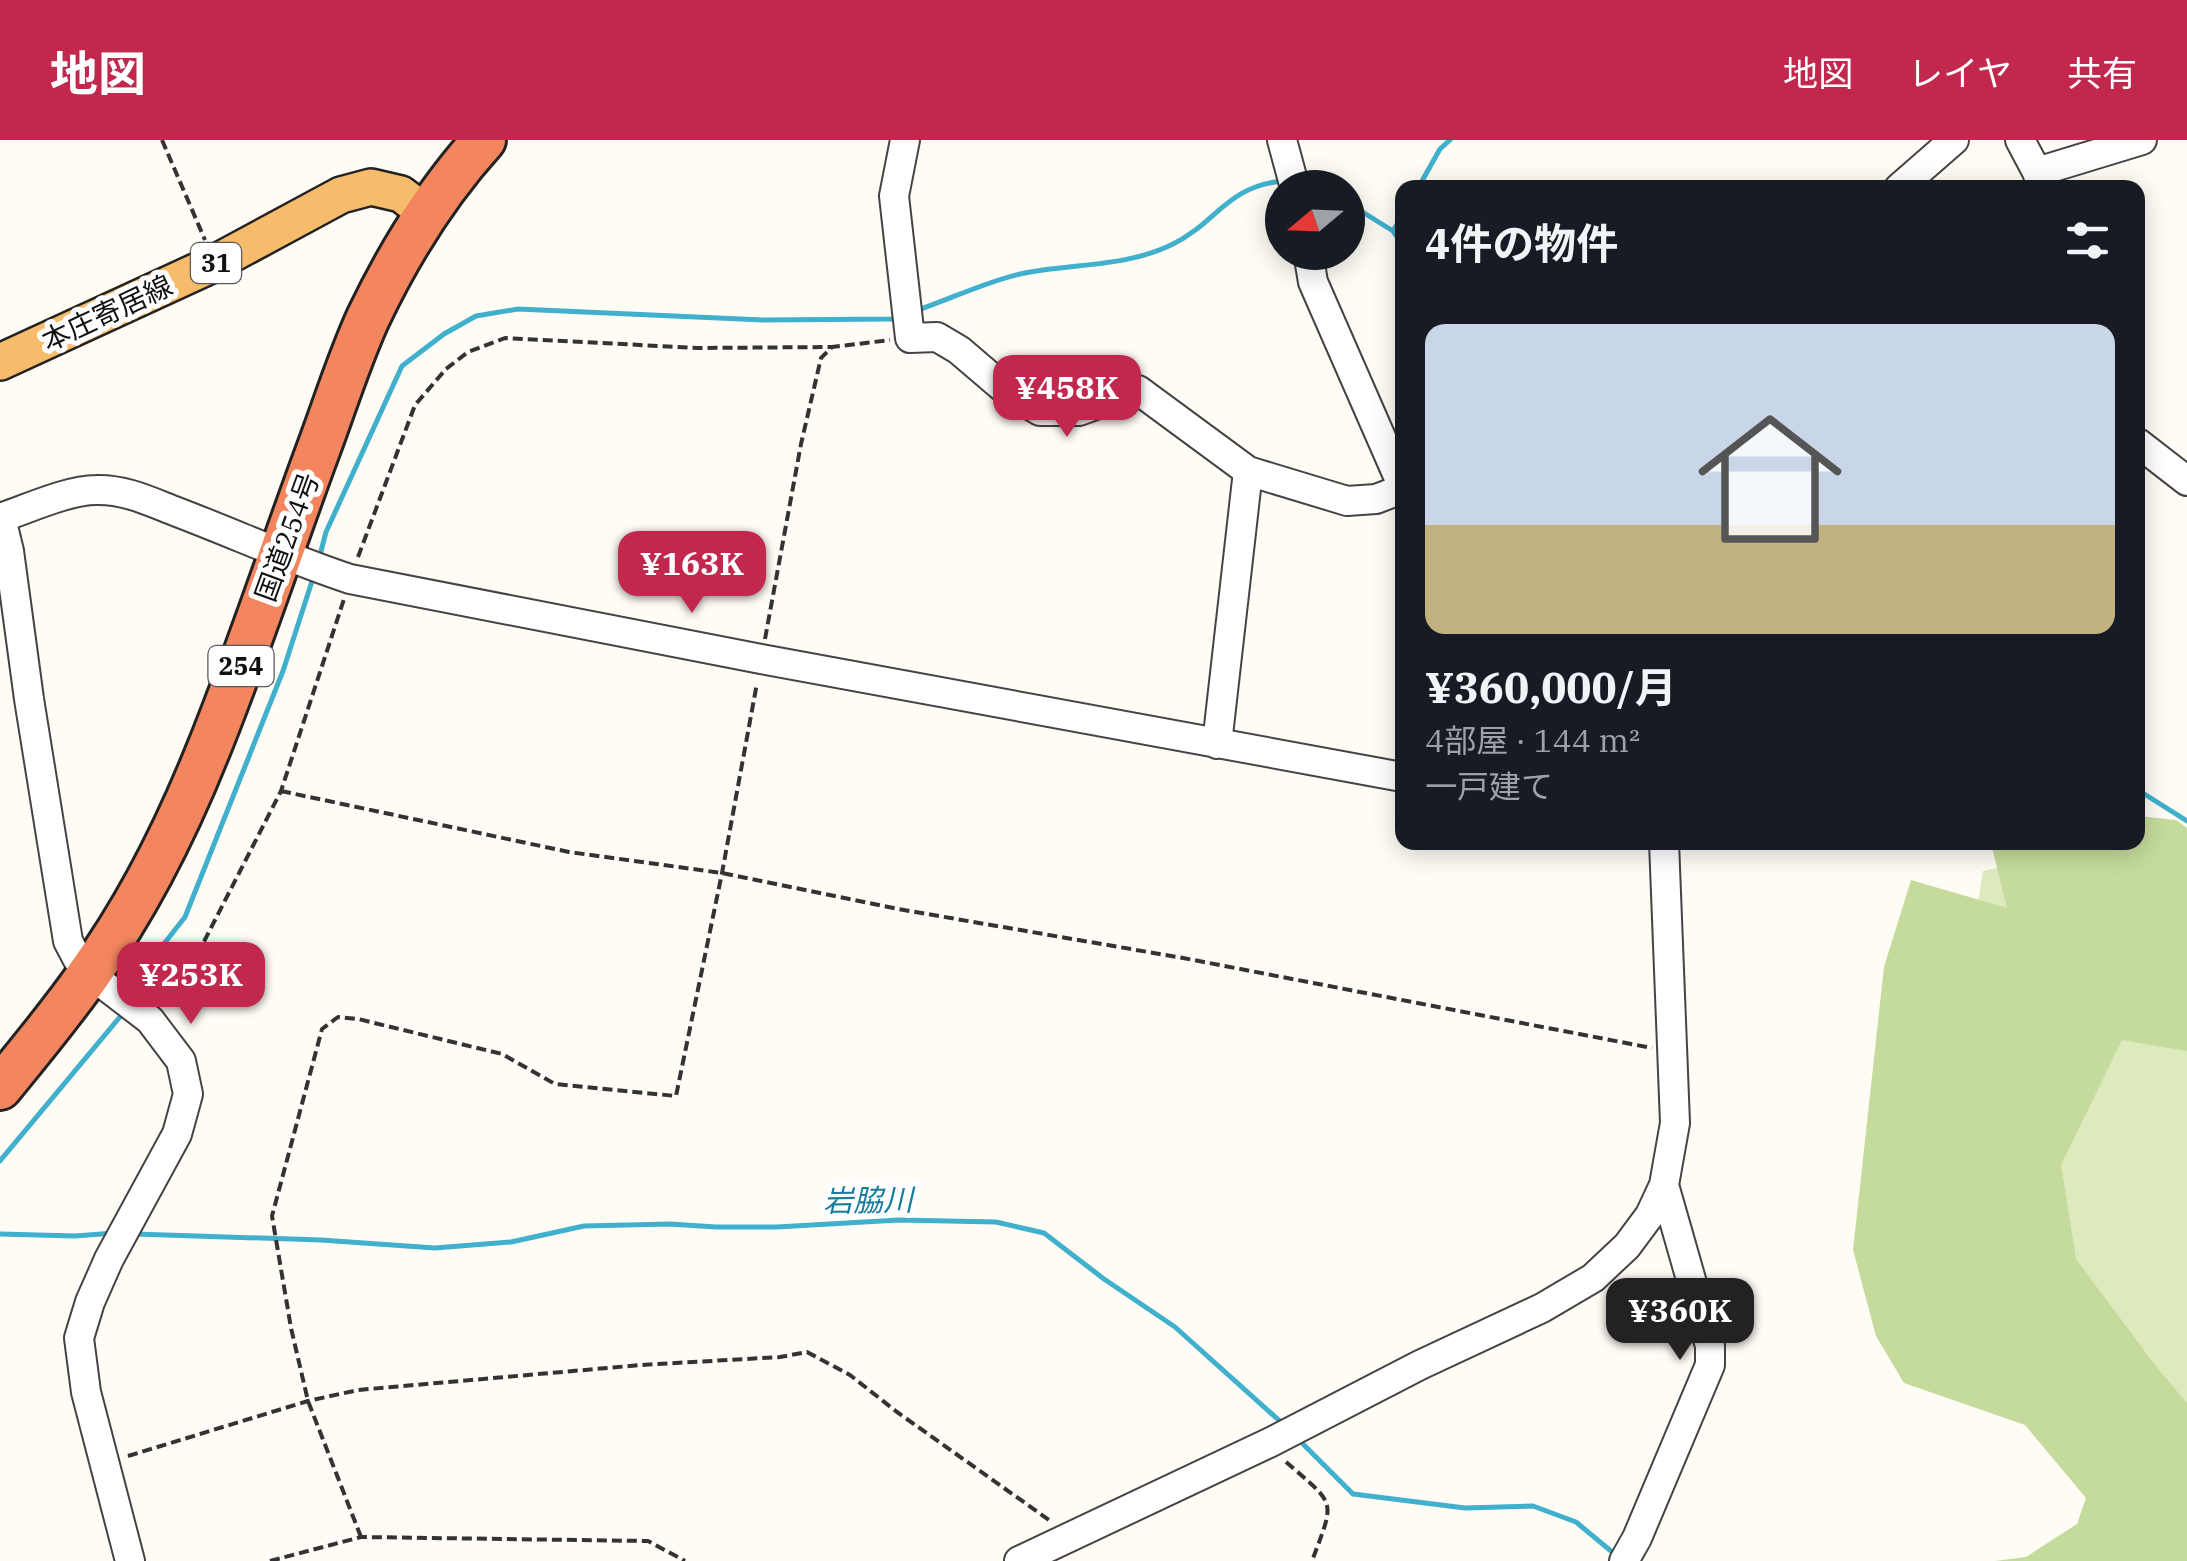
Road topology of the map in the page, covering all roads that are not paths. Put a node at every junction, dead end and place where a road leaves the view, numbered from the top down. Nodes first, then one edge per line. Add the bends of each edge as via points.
1 (484, 140) edge
2 (905, 140) edge
3 (1282, 140) edge
4 (1954, 140) edge
5 (2020, 140) edge
6 (2142, 140) edge
7 (1290, 170) edge
8 (1908, 180) edge
9 (2039, 180) edge
10 (427, 214) junction
11 (1311, 270) edge
12 (0, 362) edge
13 (2145, 448) edge
14 (1395, 469) edge
15 (1248, 472) junction
16 (2187, 481) edge
17 (1395, 491) edge
18 (0, 518) edge
19 (280, 553) junction
20 (0, 688) edge
21 (29, 699) junction
22 (1217, 744) junction
23 (1395, 776) edge
24 (1664, 850) edge
25 (90, 974) junction
26 (0, 1088) edge
27 (1664, 1185) junction
28 (130, 1561) edge
29 (1019, 1561) edge
30 (1624, 1561) edge

1 - 10 highway, 国道254号 / 254
2 - 15 street via 894,196 910,338 937,338 959,350 1040,412 1079,411 1138,390
3 - 7 street
4 - 8 street
5 - 9 street
6 - 9 street
10 - 12 main road, 本庄寄居線 / 31 via 401,194 370,187 341,195 215,263
10 - 19 highway, 国道254号 / 254 via 368,319
11 - 14 street
13 - 16 street
15 - 17 street via 1348,501
15 - 22 street
18 - 19 street via 94,490 123,492
18 - 21 street
19 - 22 street via 350,579
19 - 25 highway, 国道254号 / 254 via 174,829
20 - 21 street
21 - 25 street via 68,940
22 - 23 street
24 - 27 street via 1675,1123
25 - 26 highway, 国道254号 / 254
25 - 28 street via 150,1020 181,1060 188,1094 177,1134 110,1258 80,1338 86,1392
27 - 29 street via 1627,1246 1593,1278 1542,1308
27 - 30 street via 1710,1365

